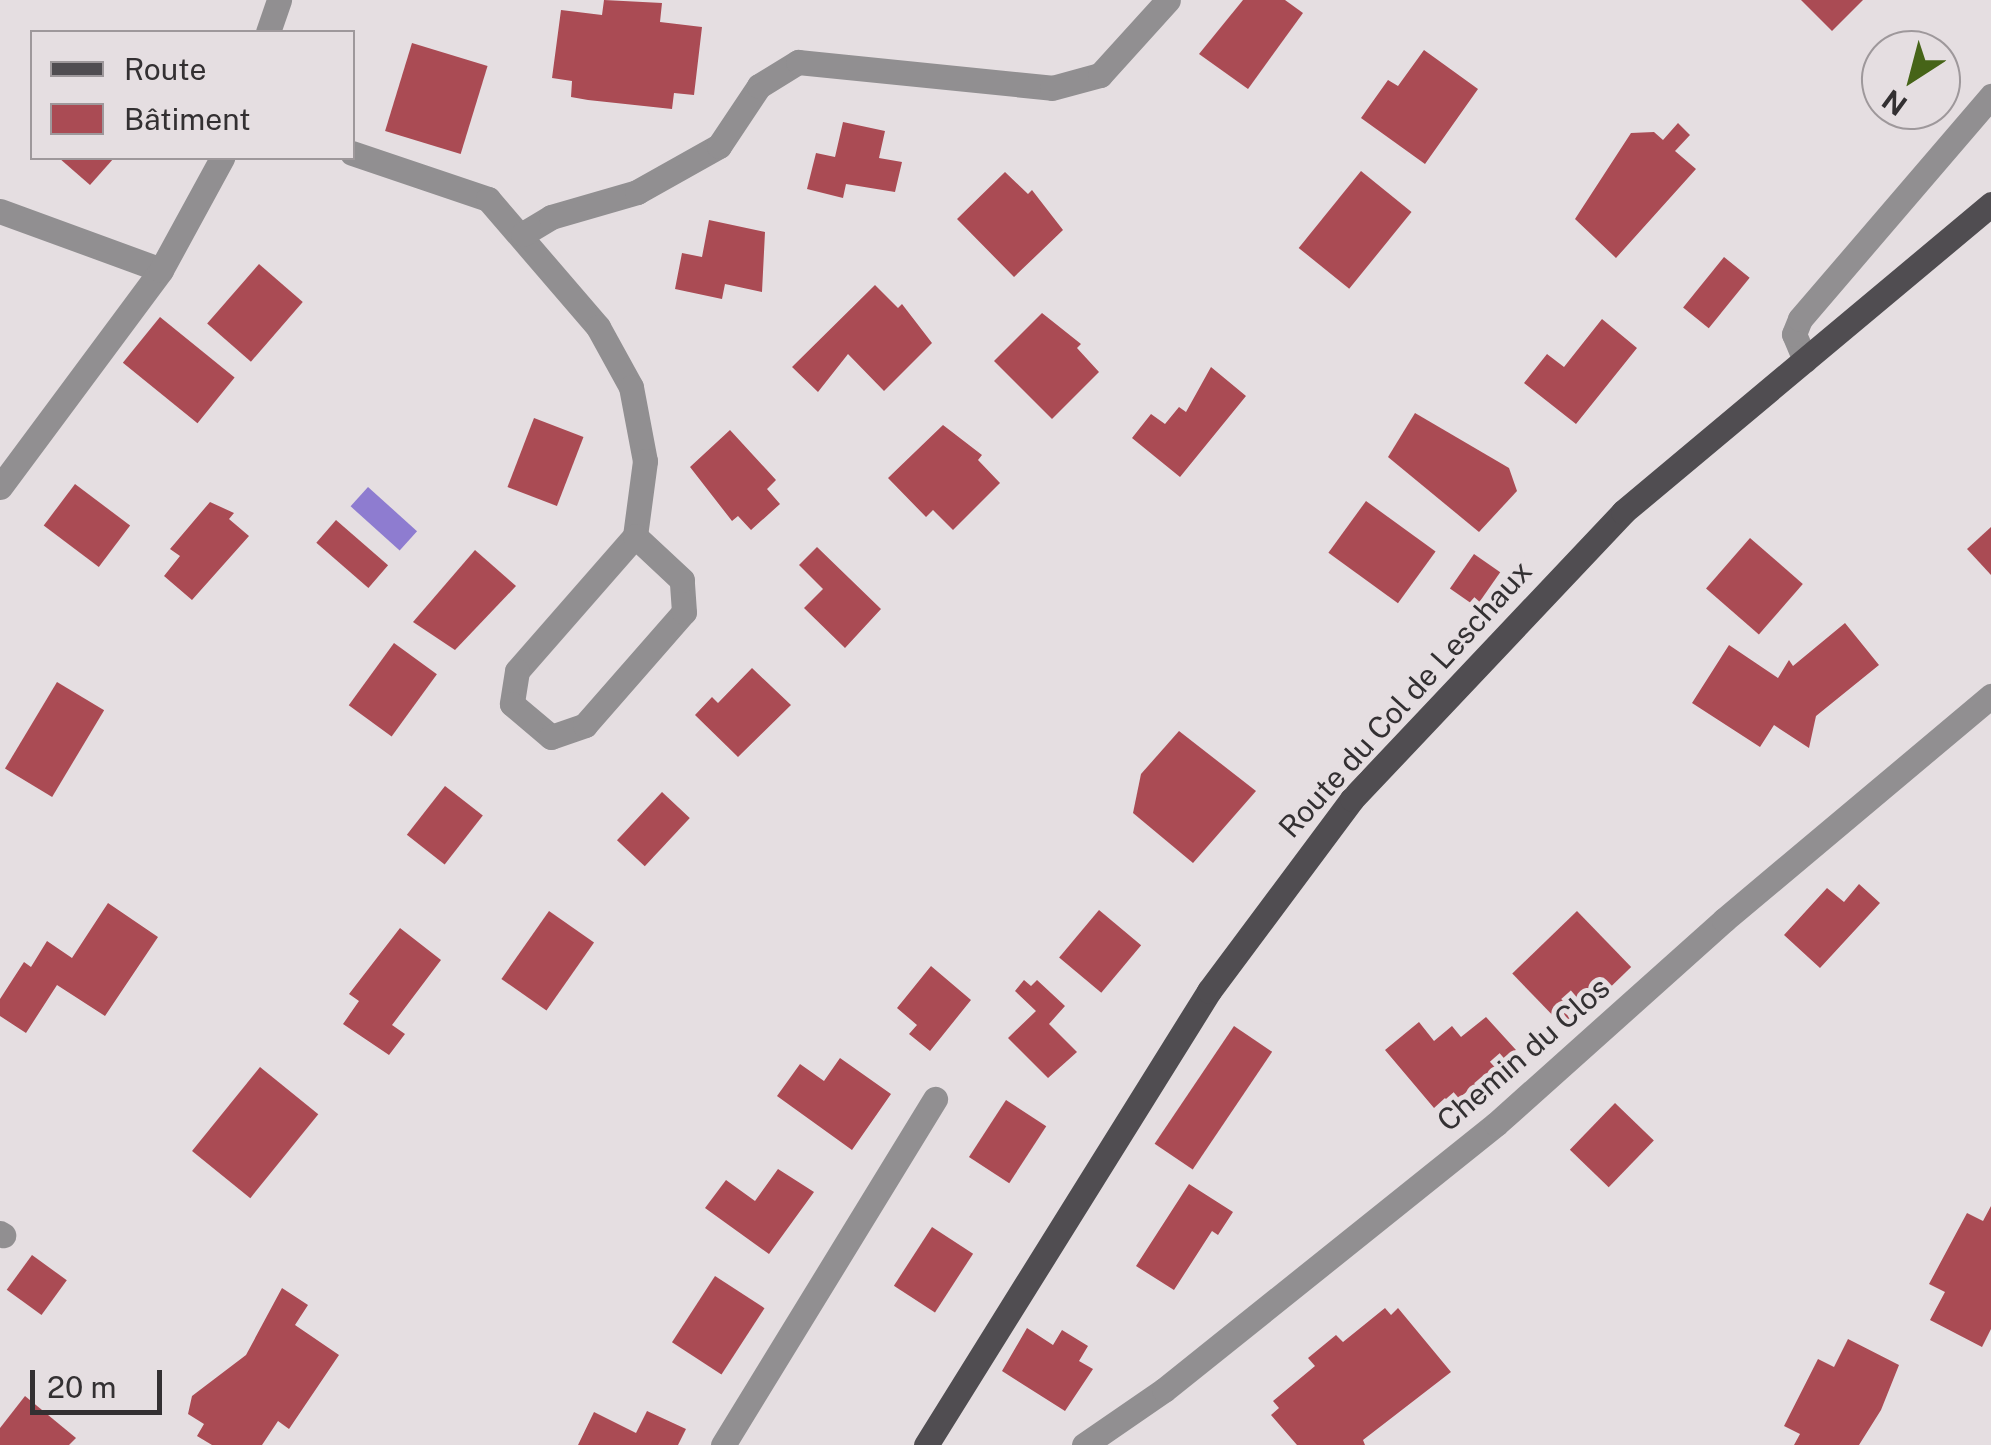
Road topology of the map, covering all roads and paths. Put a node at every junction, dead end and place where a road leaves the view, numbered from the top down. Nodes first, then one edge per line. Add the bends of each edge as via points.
1 (279, 0) edge
2 (1168, 0) edge
3 (269, 30) edge
4 (1991, 96) edge
5 (355, 153) edge
6 (221, 160) edge
7 (1991, 204) edge
8 (0, 211) edge
9 (523, 234) junction
10 (160, 270) junction
11 (1804, 360) junction
12 (0, 487) edge
13 (635, 536) junction
14 (1991, 696) edge
15 (935, 1099) dead end
16 (723, 1445) edge
17 (926, 1445) edge
18 (1084, 1445) edge

1 - 3 street
2 - 9 street via 1100,75 1052,88 798,62 760,86 719,146 637,192 551,217
4 - 11 street via 1800,319 1794,334
5 - 9 street via 488,198
6 - 10 street
7 - 11 main road, Route du Col de Leschaux
8 - 10 street
9 - 13 street via 598,327 630,387 645,461
10 - 12 street
11 - 17 main road, Route du Col de Leschaux via 1623,512 1352,798 1209,990
13 - 13 street via 516,672 512,704 551,737 585,725 684,612 682,580
14 - 18 street, Chemin du Clos via 1724,920 1496,1124 1164,1390
15 - 16 street

